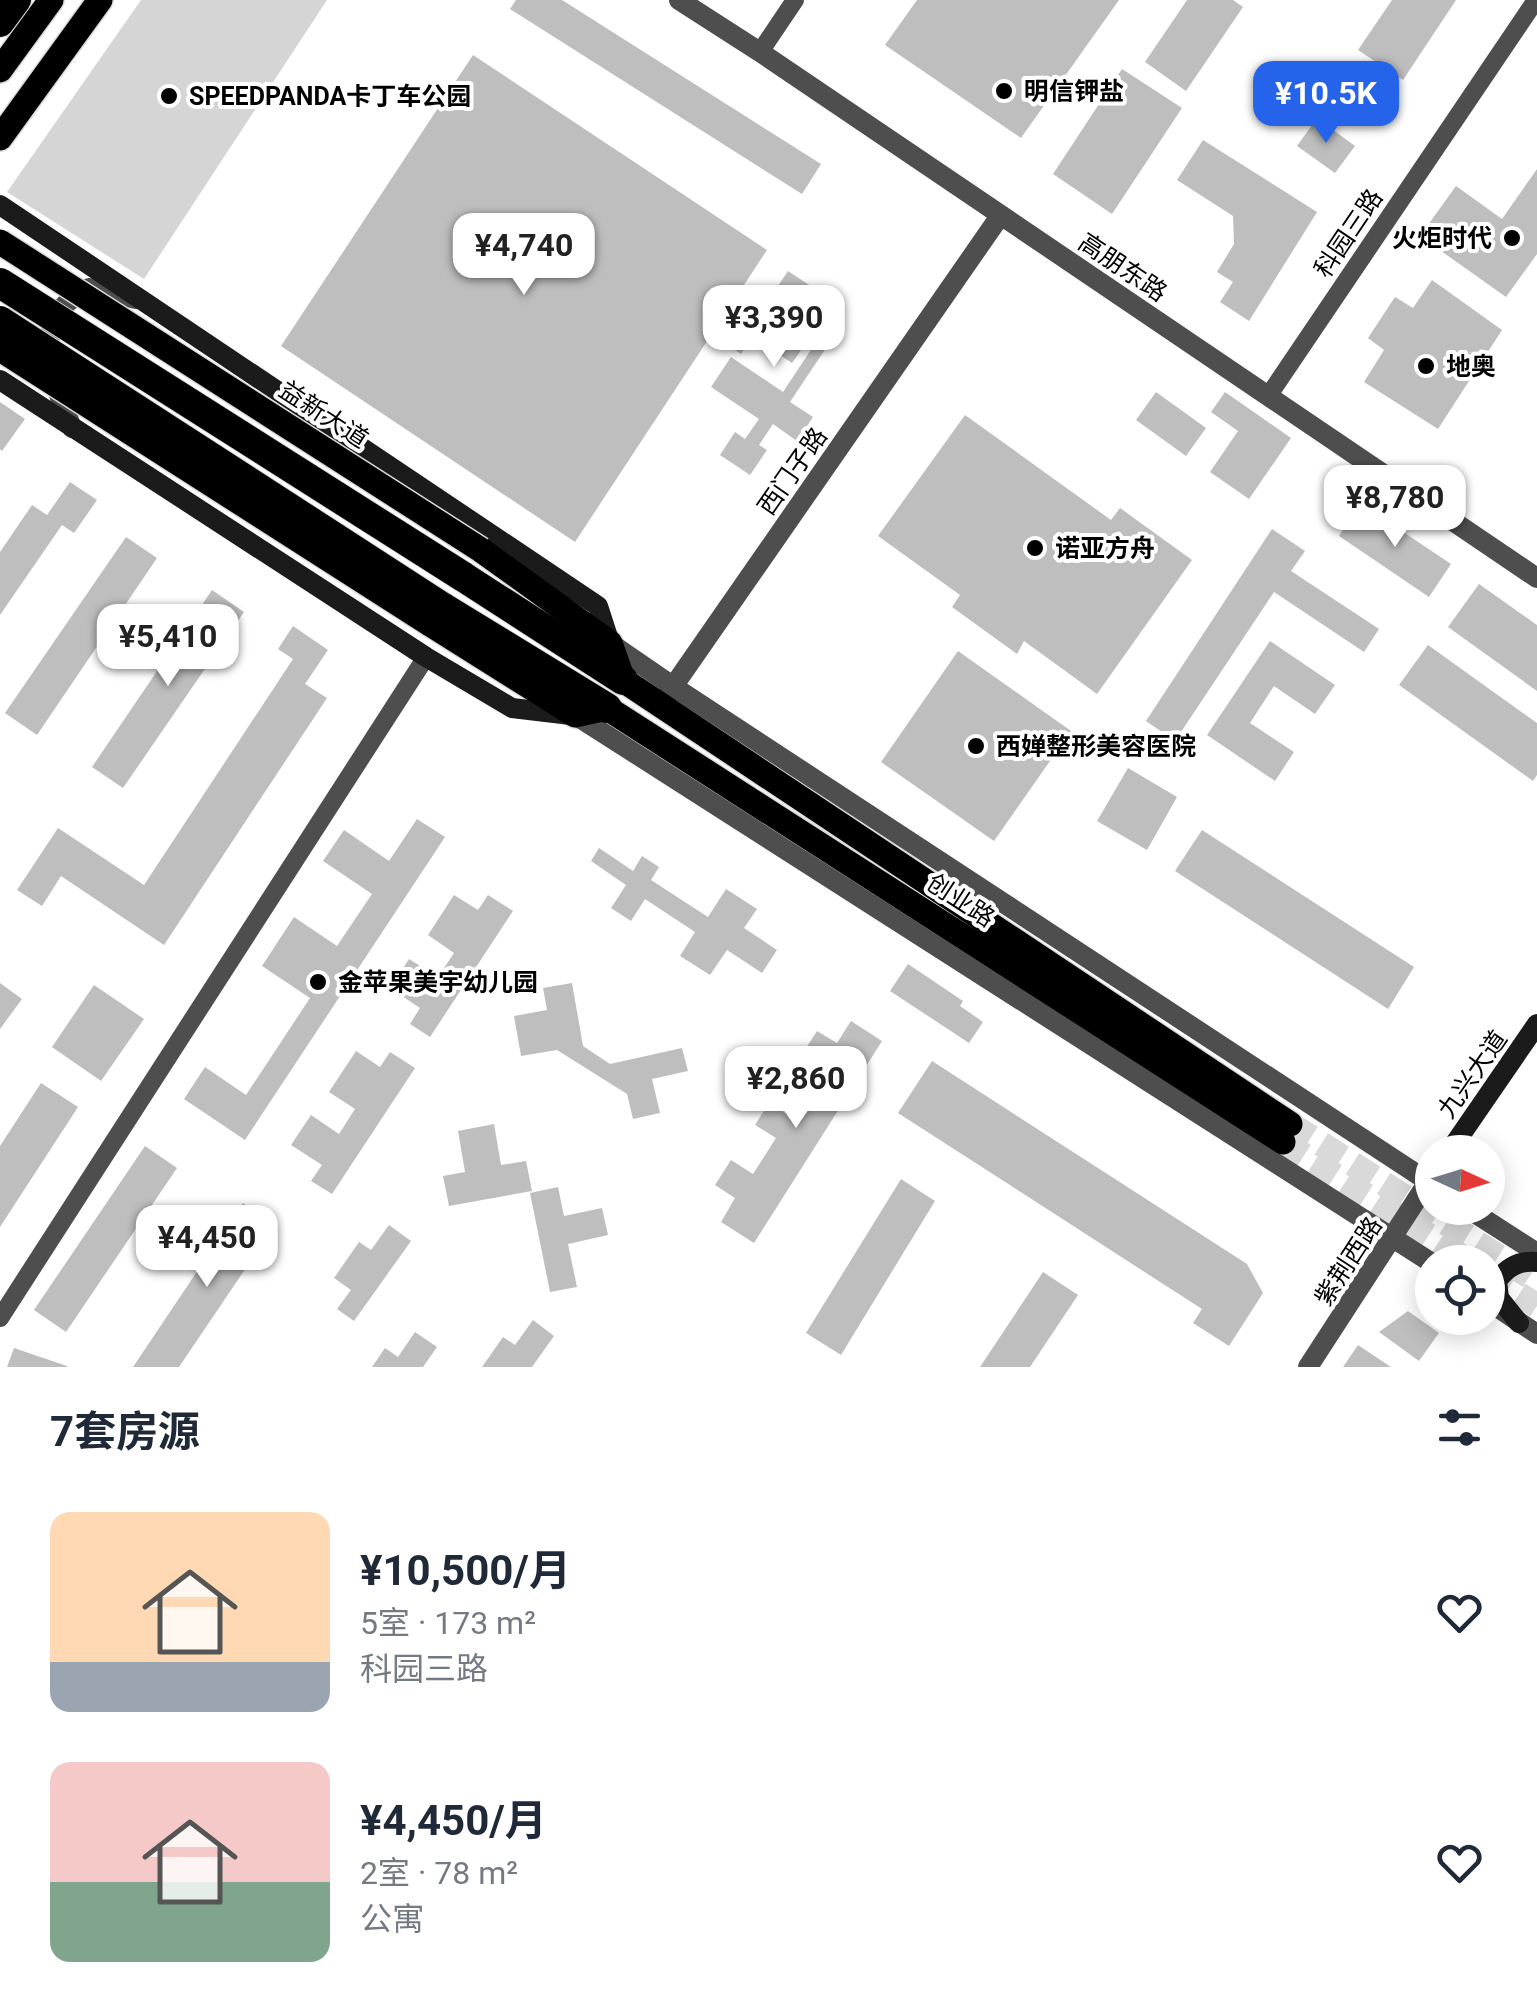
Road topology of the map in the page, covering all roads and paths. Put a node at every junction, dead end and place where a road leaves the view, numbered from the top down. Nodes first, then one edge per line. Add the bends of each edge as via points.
1 (16, 0) edge
2 (51, 0) edge
3 (100, 0) edge
4 (680, 0) edge
5 (795, 0) edge
6 (1536, 0) edge
7 (0, 23) edge
8 (760, 52) junction
9 (0, 70) edge
10 (0, 138) edge
11 (0, 204) edge
12 (1000, 216) junction
13 (0, 242) edge
14 (0, 283) edge
15 (138, 300) junction
16 (0, 320) edge
17 (0, 348) edge
18 (0, 380) edge
19 (1269, 396) junction
20 (72, 428) junction
21 (1537, 578) edge
22 (436, 616) junction
23 (610, 643) junction
24 (426, 657) junction
25 (623, 680) junction
26 (666, 696) junction
27 (607, 708) junction
28 (575, 715) junction
29 (1537, 1024) edge
30 (1460, 1135) edge
31 (1415, 1171) edge
32 (1415, 1205) edge
33 (1494, 1225) edge
34 (1394, 1237) junction
35 (1415, 1252) edge
36 (1537, 1254) edge
37 (1537, 1262) edge
38 (1505, 1313) edge
39 (0, 1318) edge
40 (1528, 1329) edge
41 (1308, 1367) edge

1 - 7 highway
2 - 9 main road
3 - 10 main road
4 - 8 street, 高朋东路
5 - 8 street
6 - 19 street, 科园三路
8 - 12 street, 高朋东路
11 - 15 main road
12 - 19 street, 高朋东路
12 - 26 street, 西门子路
13 - 23 main road, 益新大道, bridge via 481,550
14 - 25 highway, bridge
15 - 20 street via 89,288 64,304 50,331 48,363
15 - 23 main road via 598,606
16 - 22 highway, bridge
17 - 22 main road, bridge
18 - 20 main road
19 - 21 street, 高朋东路
20 - 24 main road
22 - 27 highway
22 - 28 main road
23 - 25 main road
23 - 26 street
24 - 28 main road via 512,708
24 - 39 street
25 - 26 main road, 创业路
26 - 27 main road, 创业路 via 1287,1133
26 - 31 street
27 - 28 main road
28 - 34 street
29 - 30 main road, 九兴大道
32 - 34 street, 紫荆西路
33 - 36 street
34 - 35 street
34 - 41 street, 紫荆西路
37 - 40 main road via 1504,1270 1496,1281 1499,1298
38 - 40 street

